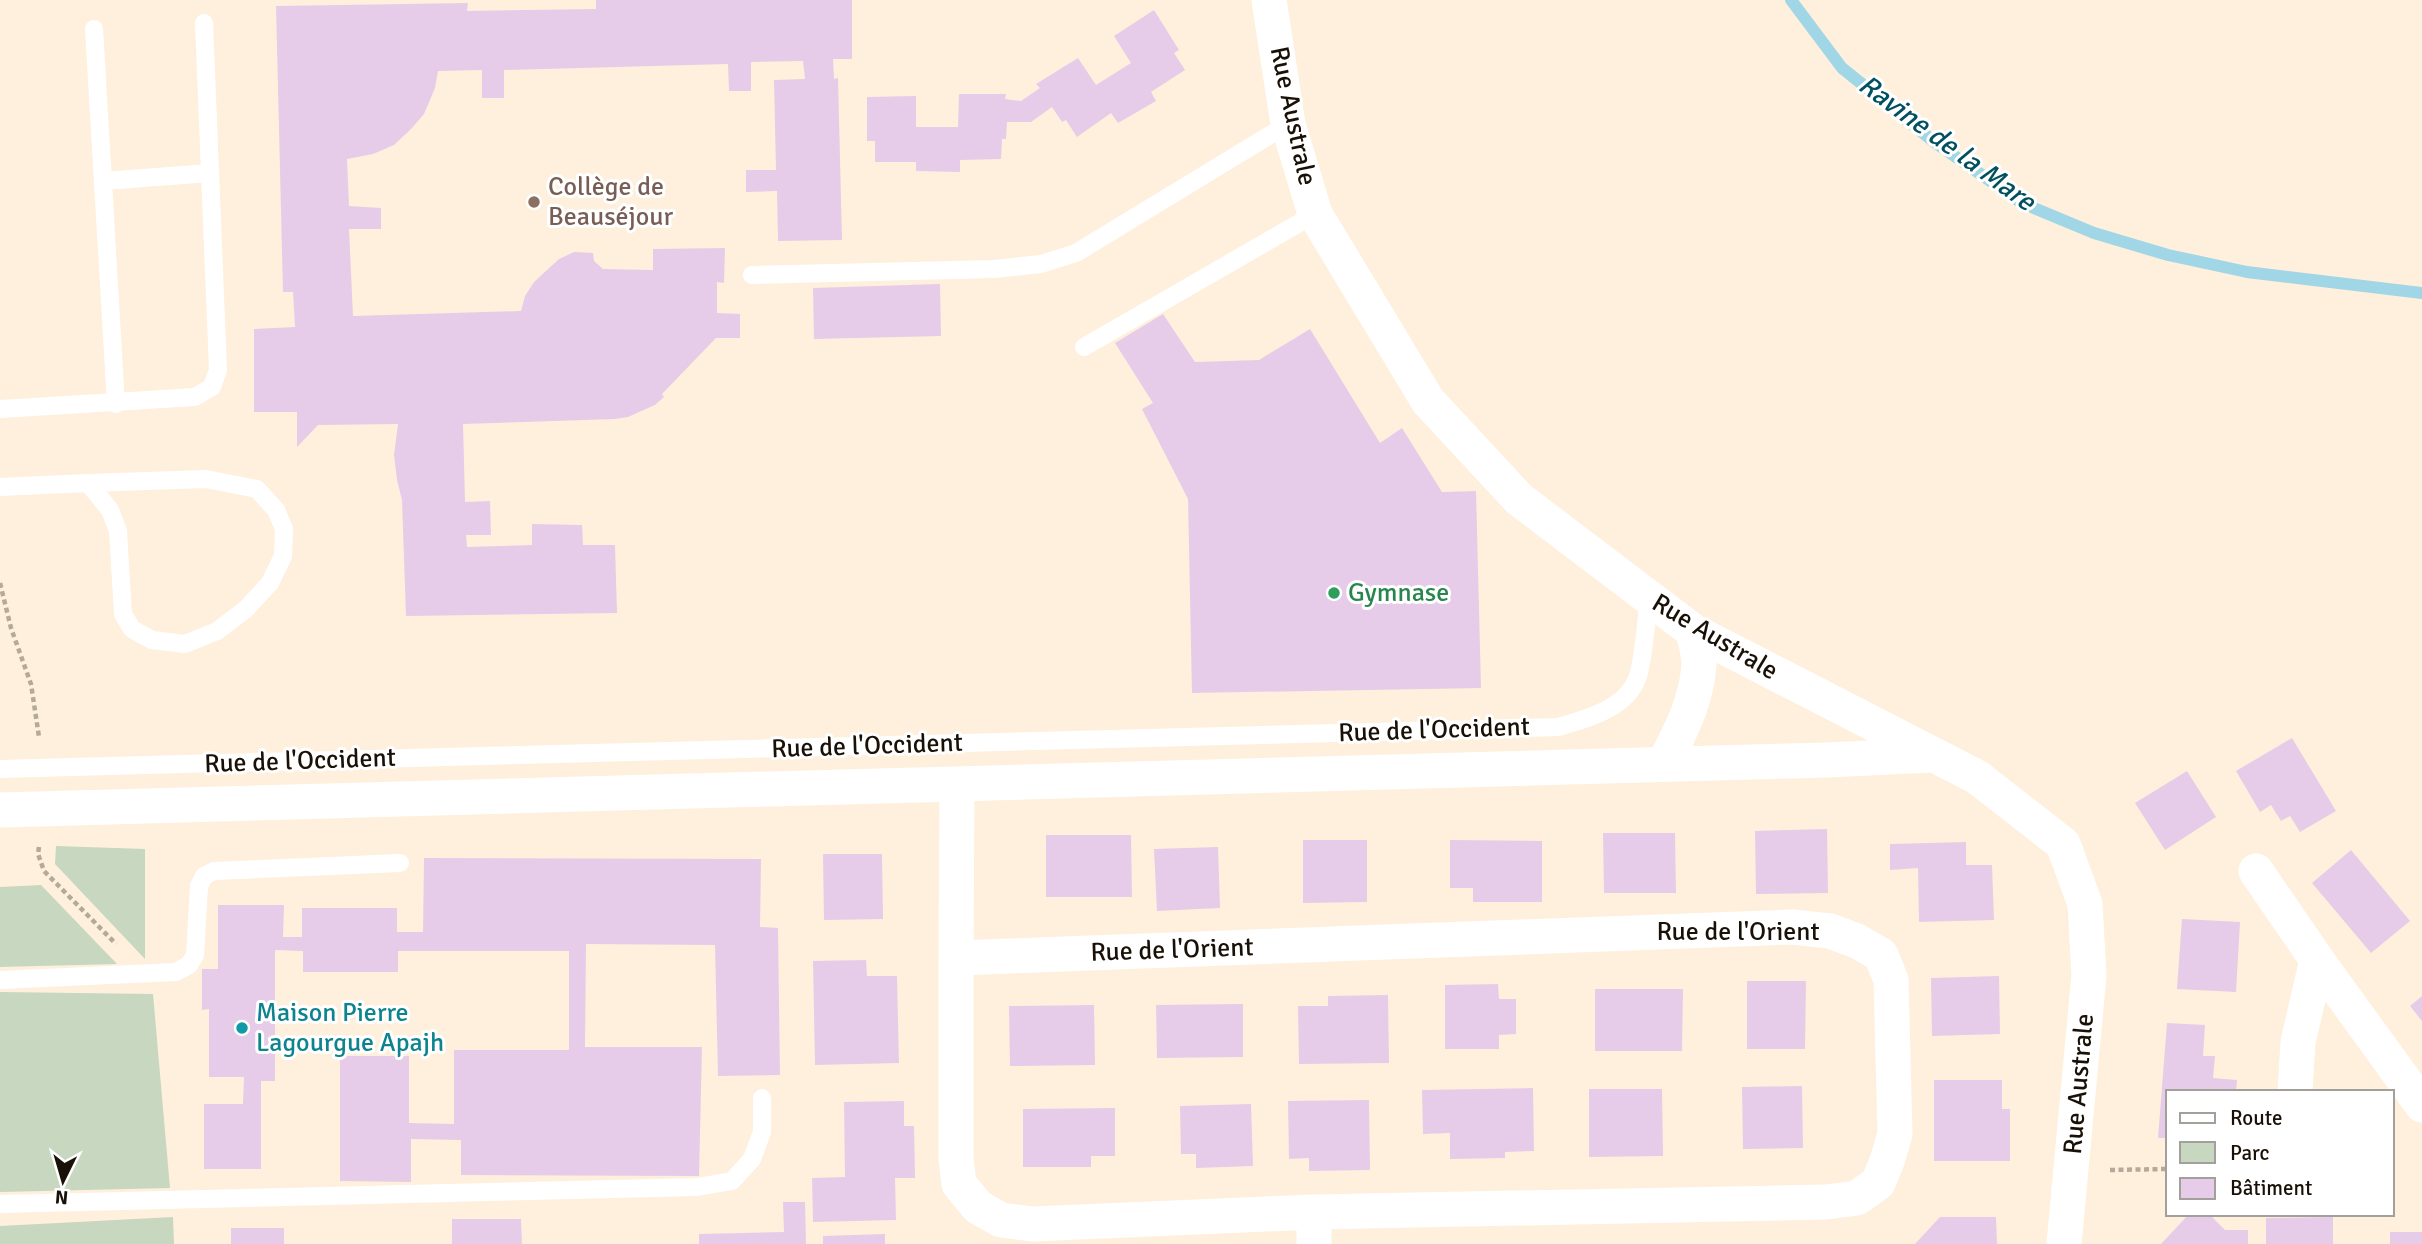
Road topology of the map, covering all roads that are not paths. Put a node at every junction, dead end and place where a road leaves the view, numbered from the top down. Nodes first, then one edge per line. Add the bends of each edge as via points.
1 (1269, 0) edge
2 (204, 23) dead end
3 (94, 29) dead end
4 (1288, 124) junction
5 (210, 173) junction
6 (103, 181) junction
7 (1315, 214) junction
8 (752, 275) dead end
9 (1084, 347) dead end
10 (116, 404) junction
11 (0, 409) edge
12 (88, 484) junction
13 (0, 487) edge
14 (1649, 599) junction
15 (1693, 631) junction
16 (1932, 755) junction
17 (1664, 764) junction
18 (0, 769) edge
19 (957, 785) junction
20 (0, 810) edge
21 (400, 863) dead end
22 (2256, 871) dead end
23 (956, 958) junction
24 (2317, 960) junction
25 (0, 980) edge
26 (2295, 1090) edge
27 (762, 1098) dead end
28 (2422, 1105) edge
29 (0, 1204) edge
30 (1314, 1228) edge
31 (2064, 1244) edge

1 - 4 street, Rue Australe
2 - 5 lane
3 - 6 lane
4 - 7 street, Rue Australe
4 - 8 lane via 1076,253 1041,264
5 - 6 lane
5 - 10 lane via 218,370 212,387 195,397
6 - 10 lane
7 - 9 lane
7 - 14 street, Rue Australe via 1428,401 1519,499
10 - 11 lane
12 - 12 lane via 110,510 118,531 123,614 132,629 152,640 185,644 217,631 270,583 283,556 284,529 276,510 257,489 206,479
12 - 13 lane
14 - 15 street, Rue Australe
14 - 18 lane, Rue de l'Occident via 1638,677 1623,699 1593,718 1558,727
15 - 16 street, Rue Australe
15 - 17 street via 1699,661 1696,692
16 - 17 street, Rue de l'Occident
16 - 31 street, Rue Australe via 1977,777 2063,844 2085,904 2089,975
17 - 19 street, Rue de l'Occident
19 - 20 street, Rue de l'Occident
19 - 23 street, Rue de l'Orient
21 - 25 lane via 214,871 204,876 199,886 195,955 176,972
22 - 24 street
23 - 30 street, Rue de l'Orient via 956,1159 959,1184 978,1207 1001,1220 1032,1224
23 - 30 street, Rue de l'Orient via 1792,927 1830,930 1881,955 1891,980 1895,1134 1878,1183 1857,1198
24 - 26 street via 2298,1042
24 - 28 street
27 - 29 lane via 762,1132 752,1159 732,1181 697,1187

